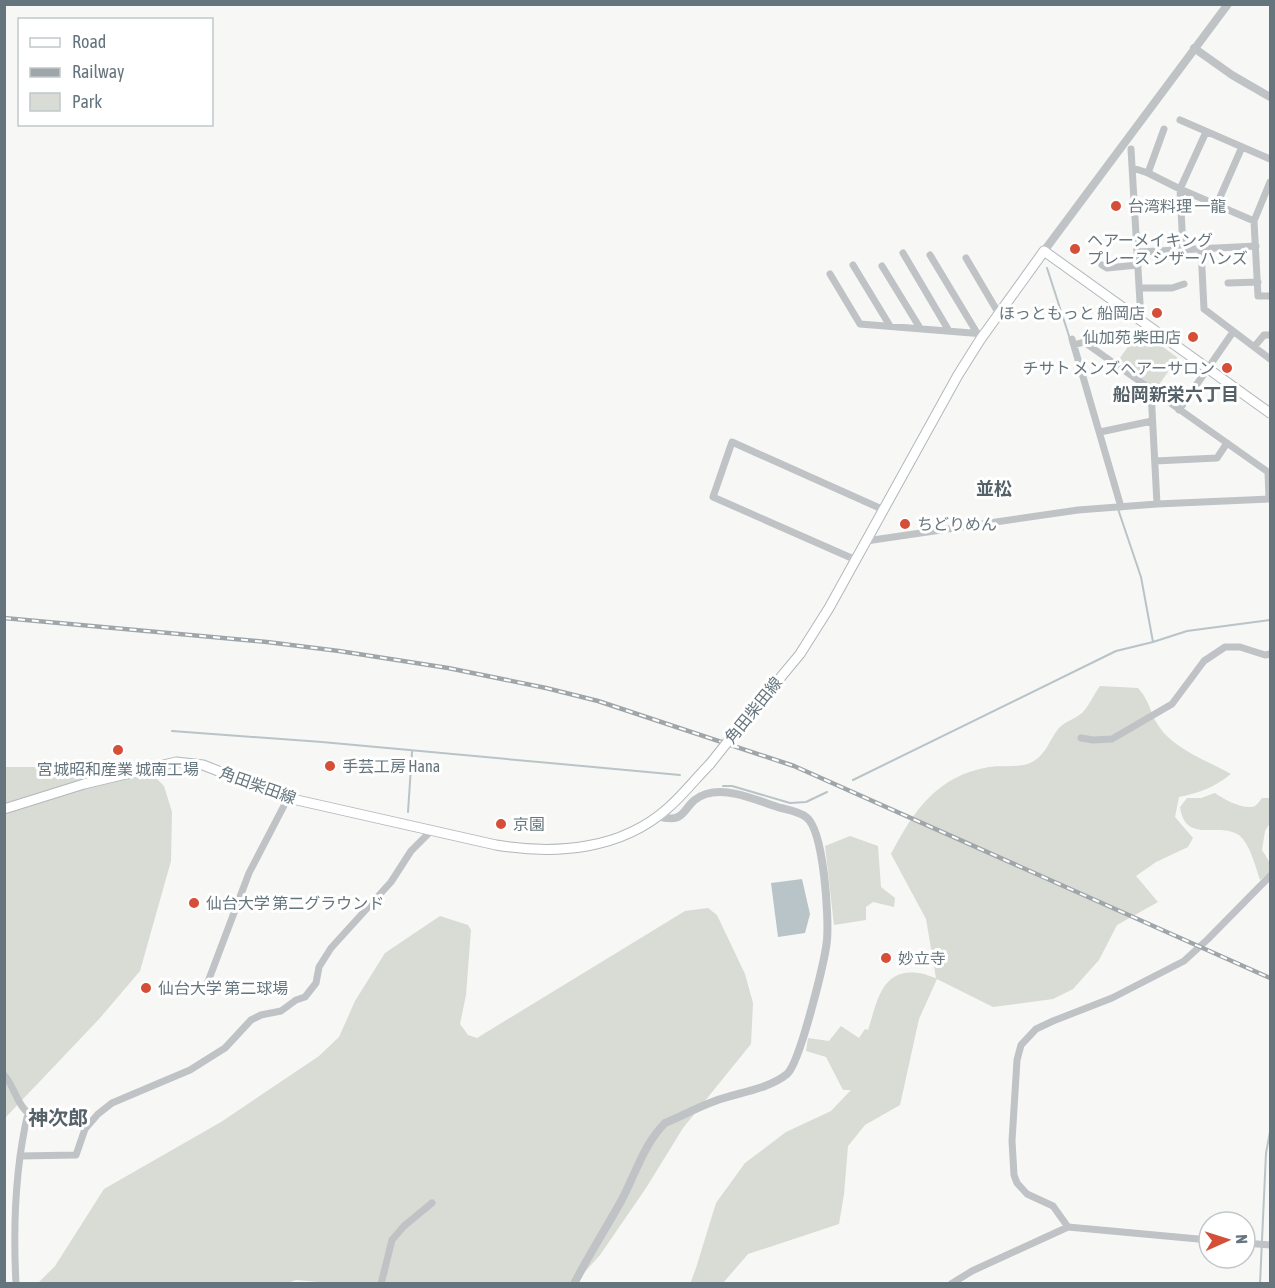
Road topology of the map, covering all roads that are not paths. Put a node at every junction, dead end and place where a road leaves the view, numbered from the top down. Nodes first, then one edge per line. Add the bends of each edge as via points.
1 (1228, 4) edge
2 (1194, 48) junction
3 (1270, 97) edge
4 (1180, 120) dead end
5 (1164, 129) dead end
6 (1206, 132) junction
7 (1242, 147) junction
8 (1131, 149) dead end
9 (1270, 159) edge
10 (1133, 168) junction
11 (1148, 173) junction
12 (1270, 182) edge
13 (1180, 189) junction
14 (1217, 204) junction
15 (1254, 221) junction
16 (1256, 246) junction
17 (1183, 249) junction
18 (1201, 249) junction
19 (1044, 251) junction
20 (1138, 252) junction
21 (903, 253) dead end
22 (930, 255) dead end
23 (966, 258) dead end
24 (853, 265) dead end
25 (1102, 265) dead end
26 (1138, 265) junction
27 (882, 266) dead end
28 (830, 274) dead end
29 (1258, 282) junction
30 (1228, 283) dead end
31 (1184, 284) dead end
32 (1139, 288) junction
33 (1270, 296) edge
34 (999, 314) junction
35 (1141, 320) junction
36 (890, 326) junction
37 (920, 328) junction
38 (949, 331) junction
39 (1233, 332) junction
40 (981, 334) junction
41 (1270, 335) edge
42 (1254, 347) junction
43 (1270, 359) edge
44 (1208, 368) junction
45 (1151, 391) junction
46 (1179, 410) junction
47 (1270, 413) edge
48 (1152, 421) junction
49 (1100, 432) junction
50 (1227, 444) junction
51 (1155, 460) junction
52 (1270, 499) edge
53 (1157, 504) junction
54 (1119, 507) junction
55 (884, 510) junction
56 (866, 541) junction
57 (856, 560) junction
58 (1270, 654) edge
59 (1081, 738) dead end
60 (288, 798) junction
61 (4, 809) edge
62 (657, 816) junction
63 (432, 830) junction
64 (1270, 876) edge
65 (206, 987) dead end
66 (4, 1075) edge
67 (20, 1156) junction
68 (432, 1203) dead end
69 (1068, 1227) junction
70 (1197, 1239) edge
71 (15, 1284) edge
72 (381, 1284) edge
73 (574, 1284) edge
74 (951, 1284) edge

1 - 2 street
2 - 3 street
2 - 19 street
4 - 6 street
5 - 11 street
6 - 7 street
6 - 13 street
7 - 9 street
7 - 14 street
8 - 10 street
10 - 11 street
10 - 20 street
11 - 13 street
12 - 15 street
13 - 14 street
13 - 17 street
14 - 15 street
15 - 16 street
16 - 18 street
16 - 29 street
17 - 18 street
17 - 20 street
18 - 39 street via 1204,309
19 - 34 main road, 角田柴田線
19 - 35 main road
20 - 26 street
21 - 38 street
22 - 40 street
23 - 34 street
24 - 36 street
25 - 26 street
26 - 32 street
27 - 37 street
28 - 36 street via 860,324
29 - 30 street
29 - 33 street via 1258,296
31 - 32 street
32 - 35 street
34 - 40 main road, 角田柴田線
35 - 44 main road
36 - 37 street
37 - 38 street
38 - 40 street
39 - 42 street
39 - 44 street
40 - 55 main road, 角田柴田線
41 - 42 street via 1264,335
42 - 43 street
44 - 46 street
44 - 47 main road
45 - 46 street
45 - 48 street
45 - 49 street via 1084,342 1073,342
46 - 50 street
48 - 49 street
48 - 51 street
49 - 54 street
50 - 51 street via 1217,458
50 - 52 street via 1268,472
51 - 53 street
52 - 53 street
53 - 54 street
54 - 56 street
55 - 56 main road, 角田柴田線
55 - 57 street via 732,442 713,496
56 - 57 main road, 角田柴田線
57 - 62 main road, 角田柴田線, bridge via 800,654 710,764
58 - 59 street via 1225,647 1204,662 1172,704 1112,739
60 - 61 main road, 角田柴田線 via 203,765 176,762 84,784
60 - 63 main road, 角田柴田線
60 - 65 street via 249,873
62 - 63 main road, 角田柴田線 via 607,841 566,850 513,848
62 - 73 street via 680,818 696,799 718,793 744,796 809,818 823,869 827,943 804,1031 788,1073 665,1123 647,1146 621,1202
63 - 67 street via 331,948 305,998 251,1020 225,1048 190,1070 112,1103 85,1129 76,1155
64 - 69 street via 1184,961 1112,998 1036,1029 1021,1045 1013,1130 1014,1175 1027,1194 1053,1206
66 - 67 street via 19,1106 28,1113
67 - 71 street
68 - 72 street via 392,1240
69 - 70 street
69 - 74 street

